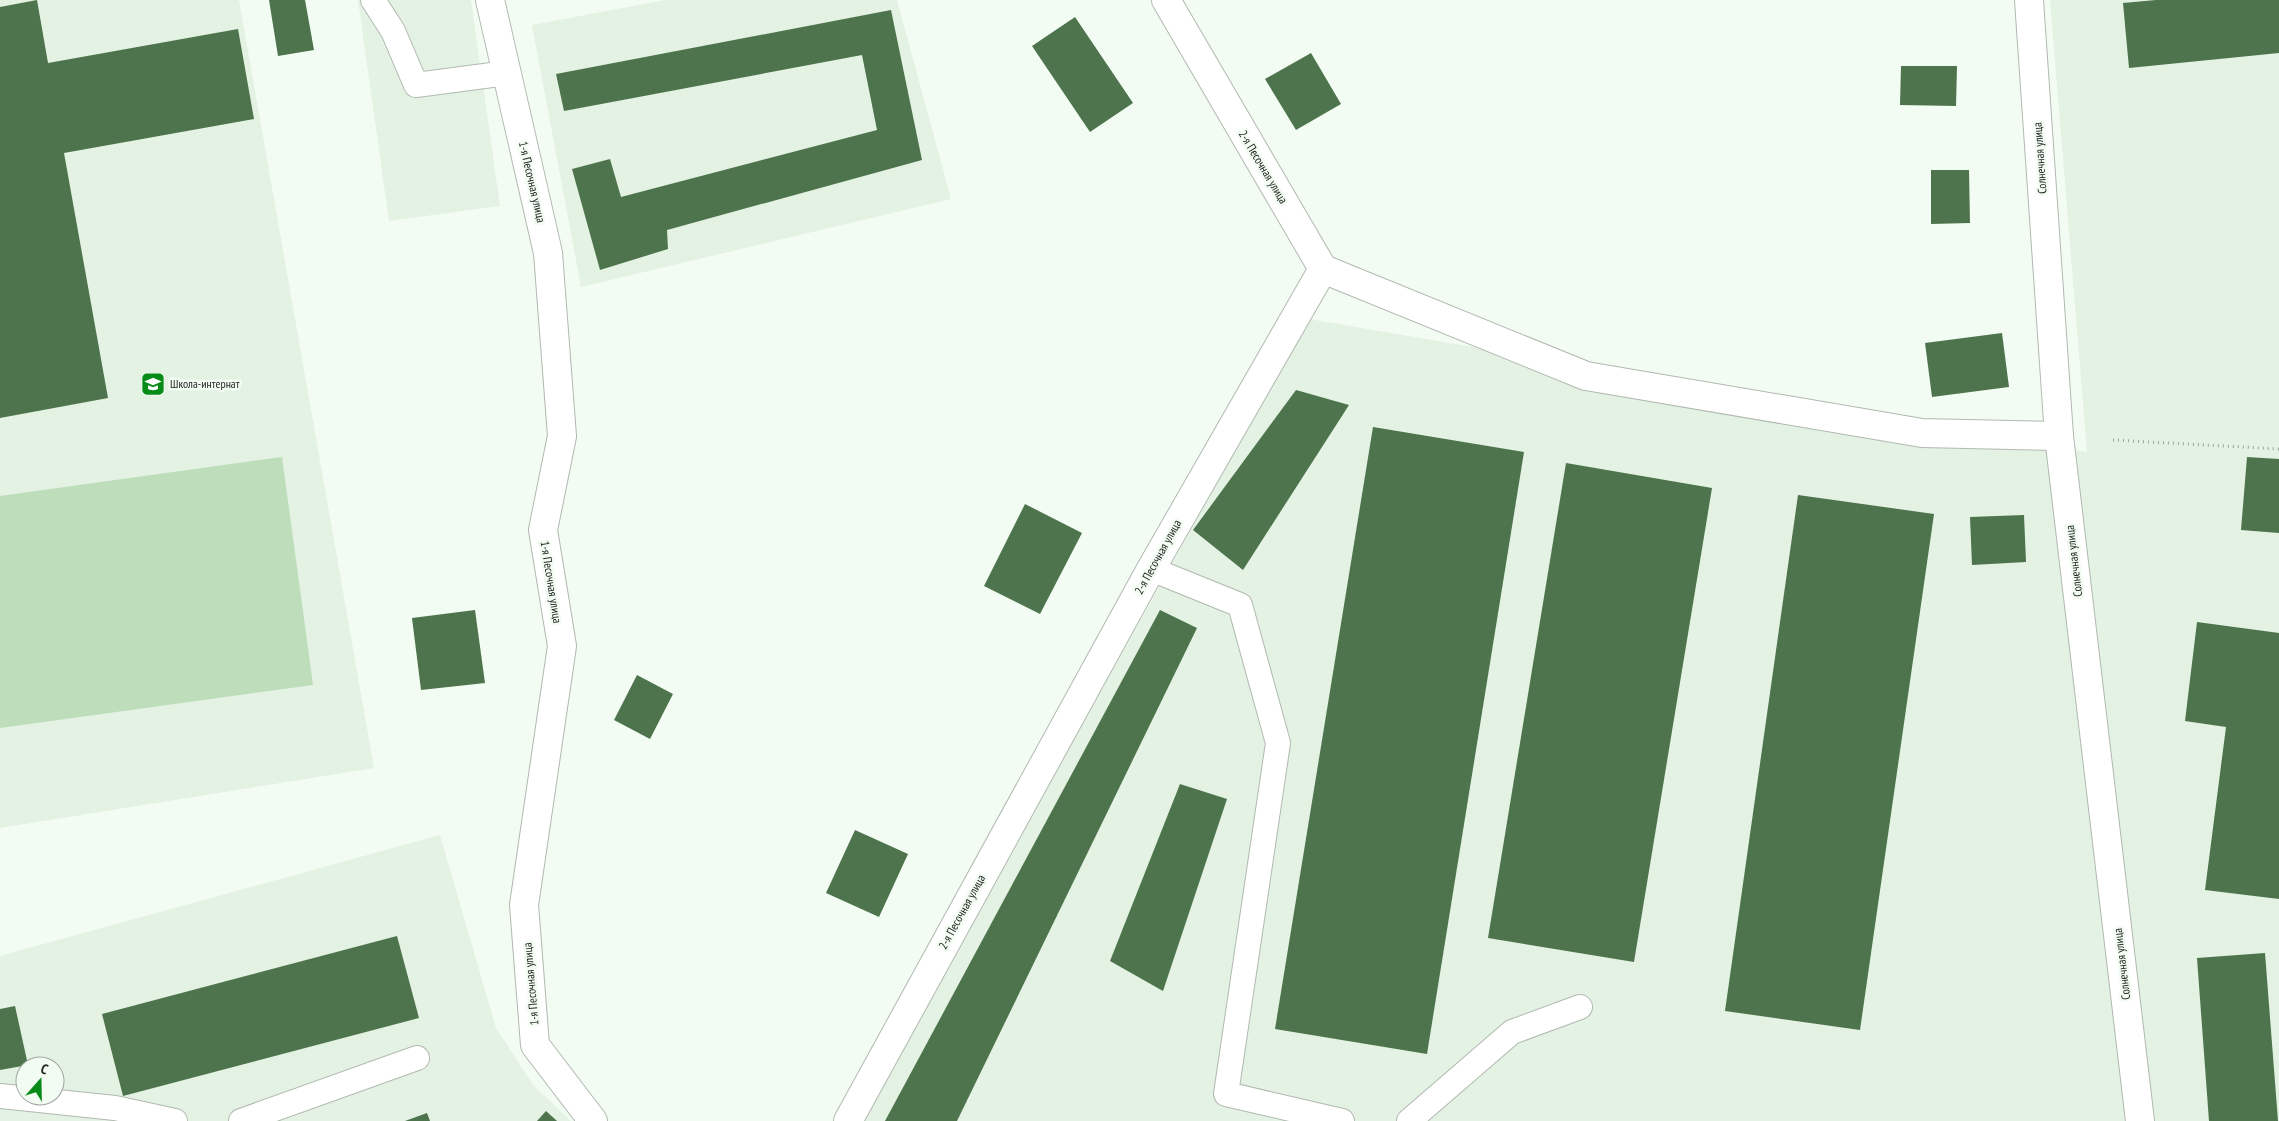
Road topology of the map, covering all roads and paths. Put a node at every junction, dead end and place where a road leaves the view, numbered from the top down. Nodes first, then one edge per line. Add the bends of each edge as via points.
1 (373, 0) edge
2 (490, 0) edge
3 (1166, 0) edge
4 (2029, 0) edge
5 (506, 73) junction
6 (1323, 269) junction
7 (2059, 436) junction
8 (2113, 440) dead end
9 (2279, 449) edge
10 (1150, 569) junction
11 (1580, 1007) dead end
12 (417, 1058) dead end
13 (0, 1096) edge
14 (175, 1121) edge
15 (241, 1121) edge
16 (593, 1121) edge
17 (848, 1121) edge
18 (1342, 1121) edge
19 (1409, 1121) edge
20 (2140, 1121) edge

1 - 5 lane via 393,31 416,85
2 - 5 street, 1-я Песочная улица
3 - 6 street, 2-я Песочная улица
4 - 7 street, Солнечная улица
5 - 16 street, 1-я Песочная улица via 548,253 562,436 542,530 562,646 524,905 536,1045
6 - 7 street via 1586,376 1922,433
6 - 10 street, 2-я Песочная улица
7 - 20 street, Солнечная улица
8 - 9 path
10 - 17 street, 2-я Песочная улица
10 - 18 lane via 1240,605 1278,743 1226,1094
11 - 19 lane via 1512,1032
12 - 15 lane
13 - 14 lane via 115,1108

